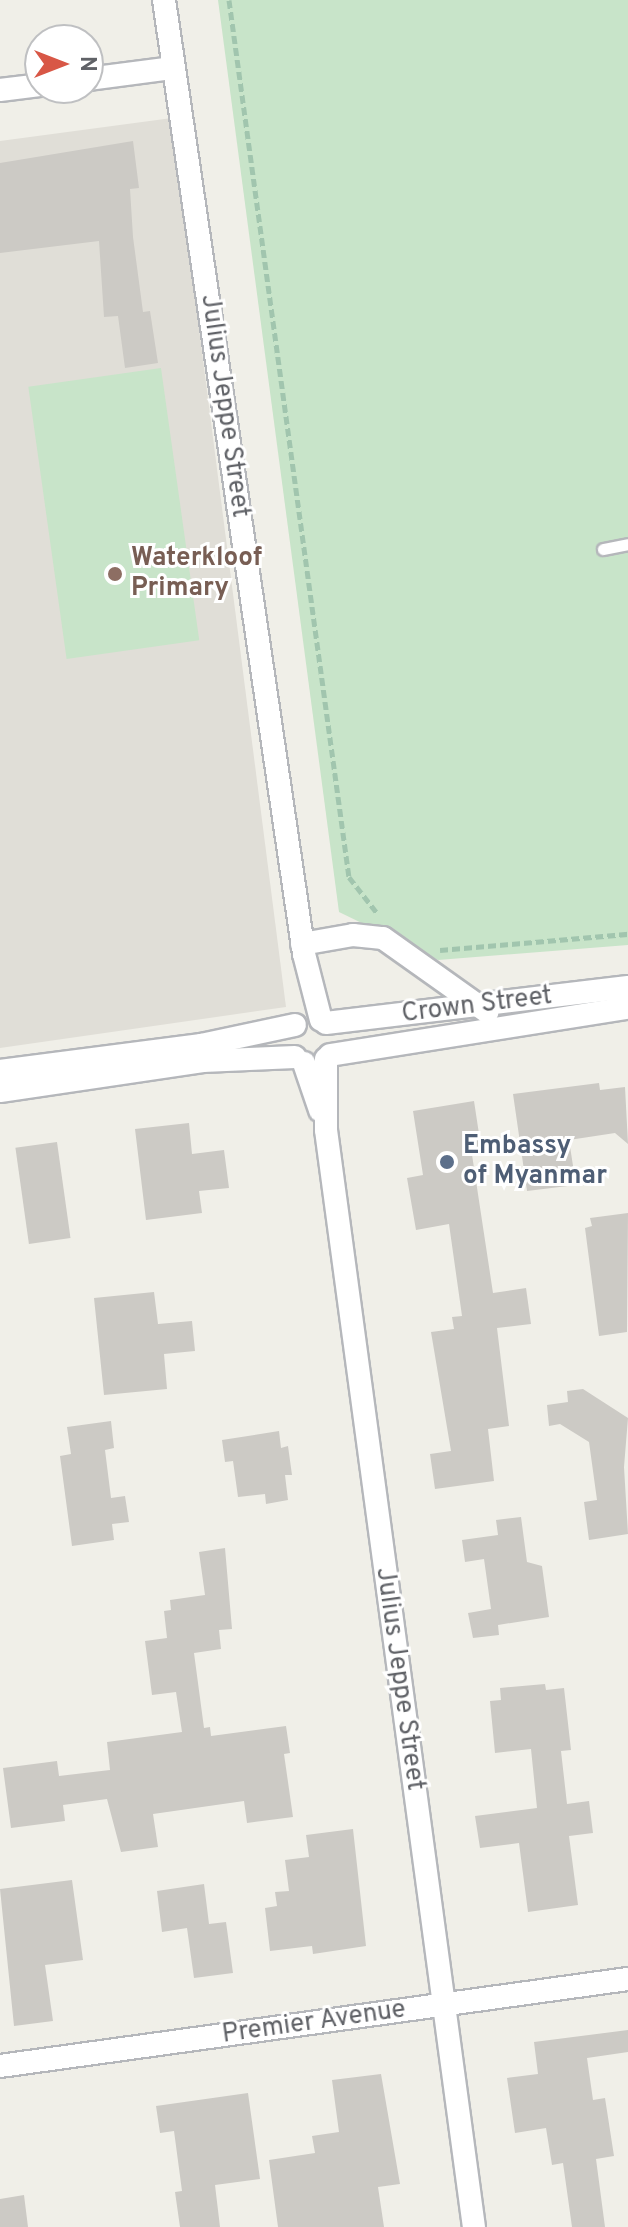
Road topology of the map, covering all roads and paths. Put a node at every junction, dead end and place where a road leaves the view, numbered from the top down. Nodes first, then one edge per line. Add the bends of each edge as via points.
1 (164, 0) edge
2 (229, 0) edge
3 (173, 68) junction
4 (104, 77) edge
5 (24, 87) edge
6 (0, 90) edge
7 (628, 544) edge
8 (603, 549) dead end
9 (384, 923) dead end
10 (628, 934) edge
11 (427, 943) dead end
12 (303, 949) junction
13 (628, 987) edge
14 (628, 1008) edge
15 (488, 1017) junction
16 (310, 1022) junction
17 (421, 1025) junction
18 (202, 1053) junction
19 (314, 1058) junction
20 (0, 1071) edge
21 (0, 1091) edge
22 (628, 1979) edge
23 (442, 2005) junction
24 (0, 2066) edge
25 (474, 2227) edge

1 - 3 street, Julius Jeppe Street
2 - 9 path via 349,877
3 - 4 street
3 - 12 street, Julius Jeppe Street
5 - 6 street
7 - 8 lane
10 - 11 path via 441,950
12 - 15 street via 353,935 383,938
12 - 16 street, Julius Jeppe Street
13 - 15 street, Crown Street
14 - 15 street, Crown Street
15 - 17 street, Crown Street
16 - 17 street, Crown Street
16 - 18 street, Crown Street
16 - 19 street via 334,1038
16 - 19 street via 289,1041
17 - 19 street, Crown Street
18 - 19 street, Crown Street
18 - 20 street, Crown Street
18 - 21 street, Crown Street
19 - 23 street, Julius Jeppe Street
22 - 23 street, Premier Avenue
23 - 24 street, Premier Avenue
23 - 25 street, Julius Jeppe Street

